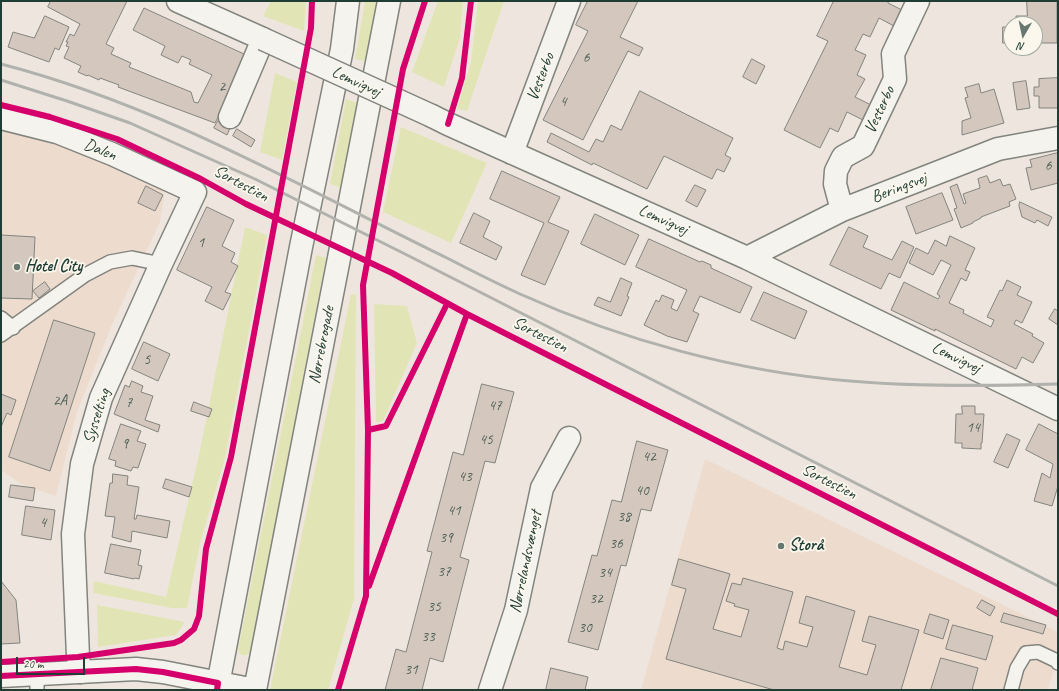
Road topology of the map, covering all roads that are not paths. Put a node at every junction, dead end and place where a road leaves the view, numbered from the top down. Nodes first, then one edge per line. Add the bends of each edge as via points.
1 (178, 1) edge
2 (348, 1) edge
3 (389, 1) edge
4 (569, 1) edge
5 (918, 1) edge
6 (264, 40) junction
7 (230, 117) dead end
8 (1, 118) edge
9 (1058, 138) edge
10 (512, 153) junction
11 (195, 192) joint
12 (842, 210) junction
13 (747, 258) junction
14 (161, 264) junction
15 (1, 318) edge
16 (13, 328) junction
17 (1, 335) edge
18 (1058, 409) edge
19 (569, 438) dead end
20 (1058, 663) edge
21 (80, 672) junction
22 (1, 676) edge
23 (37, 682) edge
24 (218, 687) edge
25 (255, 690) edge
26 (490, 690) edge
27 (1011, 690) edge

1 - 6 street, Lemvigvej
2 - 24 street via 342,49 301,247
3 - 25 street, Nørrebrogade
4 - 10 street, Vesterbo
5 - 12 street, Vesterbo via 893,54 895,79 863,146 843,157 836,170 835,184
6 - 7 street
6 - 10 street, Lemvigvej, bridge
8 - 11 street, Dalen via 57,132
9 - 12 street, Beringsvej via 998,149
10 - 13 street, Lemvigvej
11 - 14 street, Sysselting
12 - 13 street, Beringsvej
13 - 18 street, Lemvigvej
14 - 16 lane via 132,258 110,262 85,275
14 - 21 street, Sysselting via 101,398 82,464 73,534
15 - 16 lane
16 - 17 lane
19 - 26 street, Nørrelandsvænget via 542,488 516,610
20 - 27 lane via 1038,652 1026,653 1017,668
21 - 23 street
21 - 24 street via 136,669 163,672
22 - 23 street
24 - 25 street

